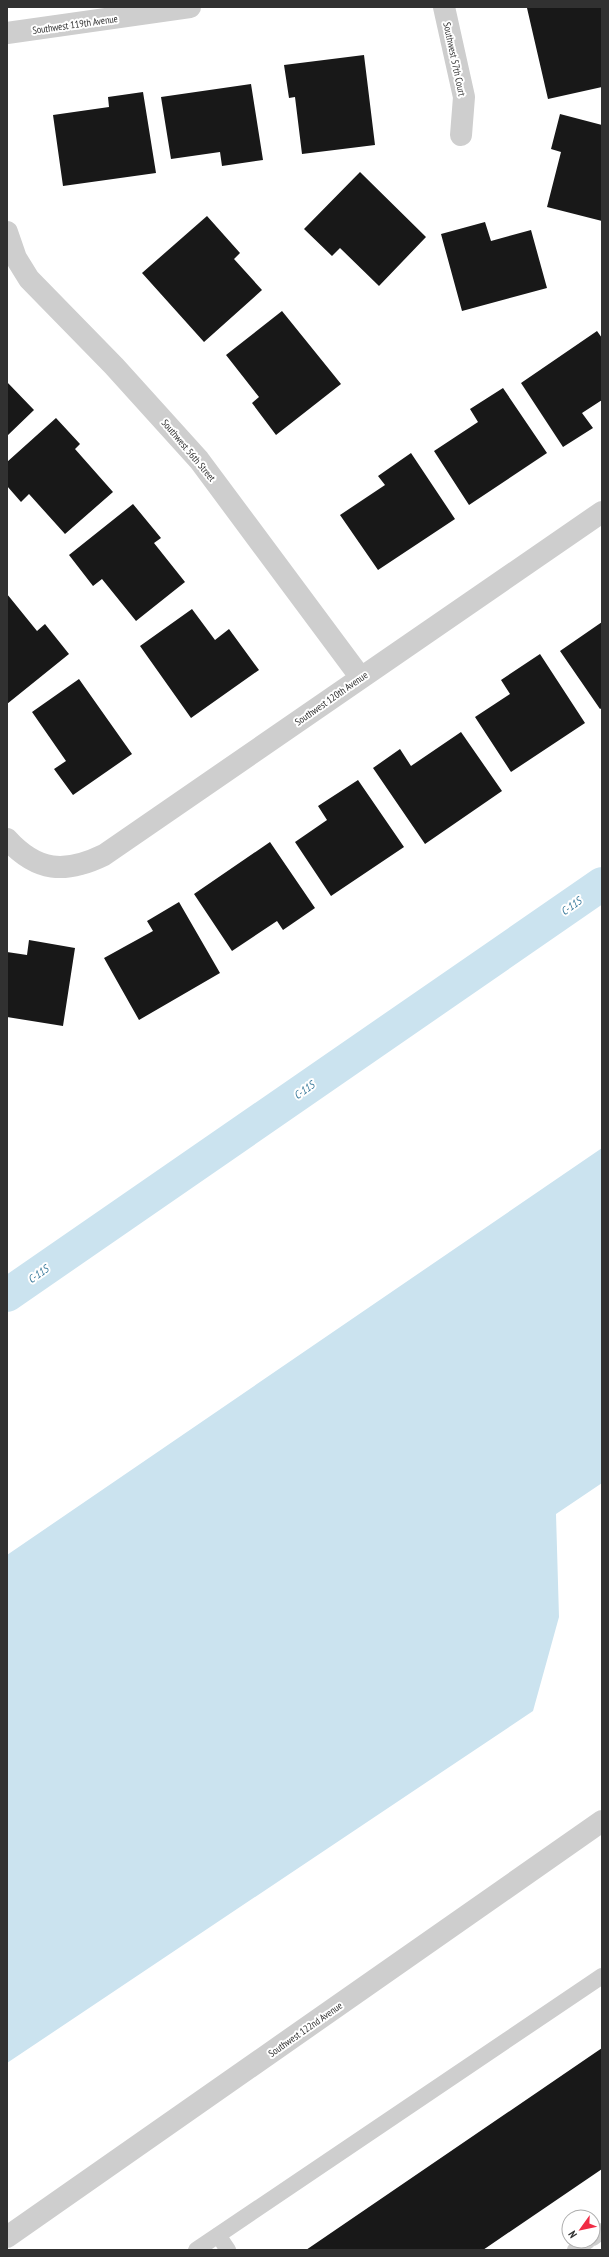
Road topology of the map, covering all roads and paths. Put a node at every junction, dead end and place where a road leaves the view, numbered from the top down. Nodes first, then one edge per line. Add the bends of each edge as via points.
1 (190, 7) edge
2 (444, 7) edge
3 (7, 33) edge
4 (461, 134) dead end
5 (7, 232) edge
6 (602, 512) edge
7 (361, 678) junction
8 (7, 839) edge
9 (602, 1821) edge
10 (602, 1976) edge
11 (218, 2236) junction
12 (7, 2237) edge
13 (196, 2250) edge
14 (228, 2250) edge

1 - 3 street, Southwest 119th Avenue
2 - 4 street, Southwest 57th Court via 464,97
5 - 7 street, Southwest 56th Street via 16,258 28,279 114,366 199,460
6 - 7 street, Southwest 120th Avenue
7 - 8 street, Southwest 120th Avenue via 104,855 88,863 69,868 54,868 21,853
9 - 12 street, Southwest 122nd Avenue
10 - 11 lane
11 - 13 lane
11 - 14 lane

